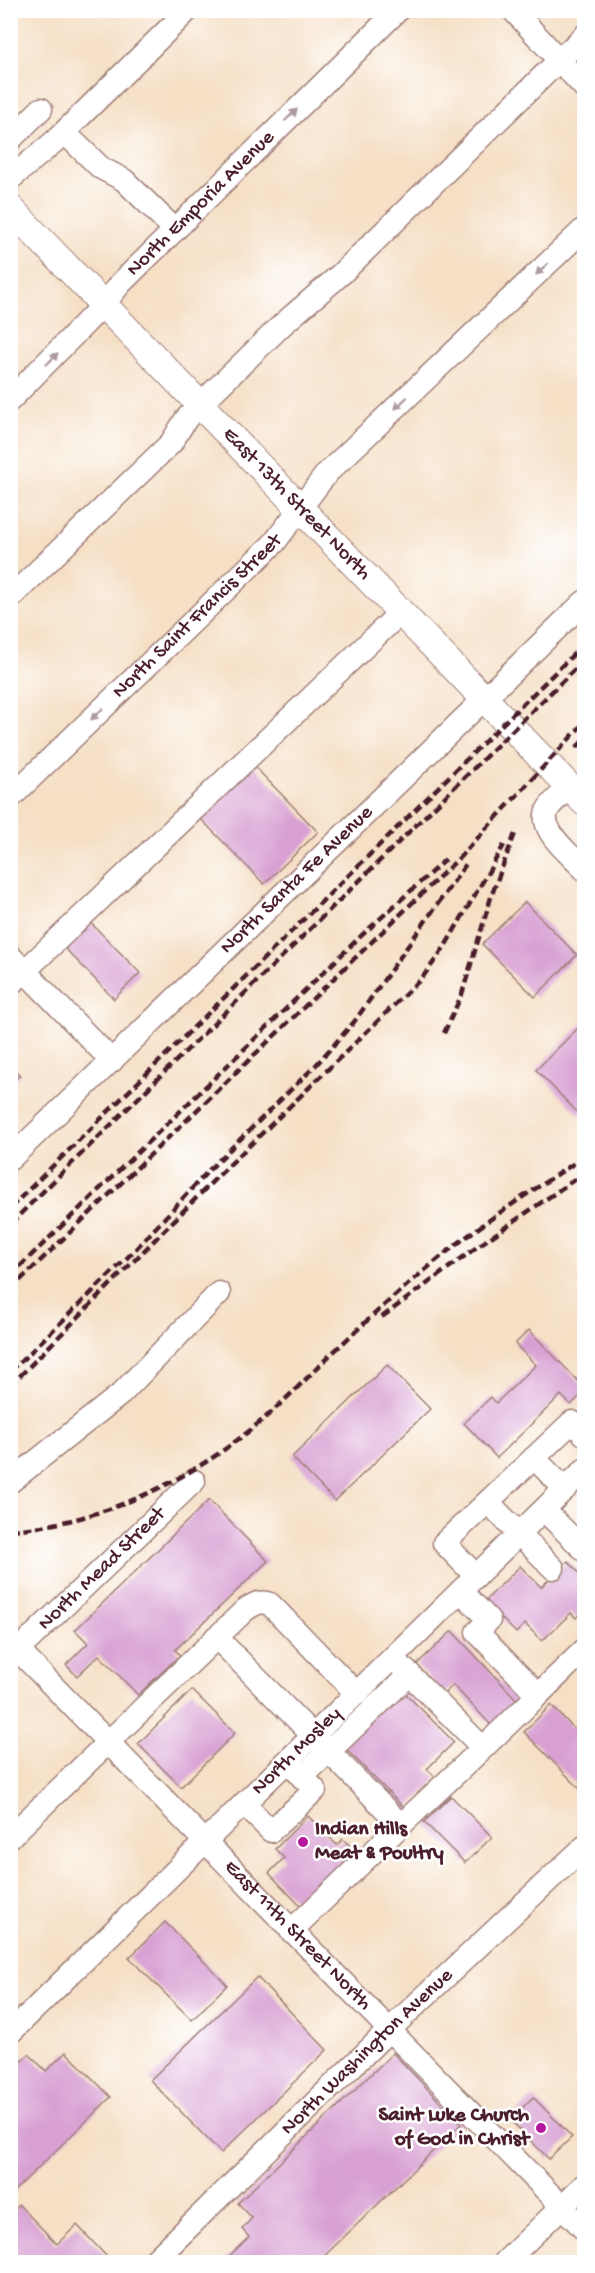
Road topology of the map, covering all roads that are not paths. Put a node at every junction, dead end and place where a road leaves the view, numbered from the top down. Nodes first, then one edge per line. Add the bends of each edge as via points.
1 (188, 10) edge
2 (398, 10) edge
3 (513, 10) edge
4 (585, 36) edge
5 (559, 59) junction
6 (585, 87) edge
7 (41, 109) dead end
8 (70, 138) dead end
9 (10, 140) edge
10 (10, 179) edge
11 (10, 208) edge
12 (585, 229) edge
13 (175, 230) junction
14 (104, 305) junction
15 (10, 400) edge
16 (200, 405) junction
17 (300, 508) junction
18 (10, 598) edge
19 (585, 602) edge
20 (401, 612) junction
21 (485, 700) junction
22 (577, 794) edge
23 (10, 798) edge
24 (585, 869) edge
25 (15, 971) edge
26 (112, 1061) junction
27 (10, 1159) edge
28 (219, 1293) dead end
29 (585, 1434) edge
30 (534, 1458) junction
31 (585, 1470) edge
32 (194, 1481) dead end
33 (10, 1482) edge
34 (565, 1489) junction
35 (488, 1502) junction
36 (544, 1510) junction
37 (520, 1534) junction
38 (585, 1550) edge
39 (553, 1568) dead end
40 (468, 1584) junction
41 (216, 1637) junction
42 (13, 1650) edge
43 (585, 1650) edge
44 (393, 1658) junction
45 (410, 1674) junction
46 (369, 1692) junction
47 (538, 1695) junction
48 (107, 1741) junction
49 (321, 1744) junction
50 (483, 1748) junction
51 (295, 1769) junction
52 (245, 1804) junction
53 (401, 1824) junction
54 (10, 1837) edge
55 (206, 1843) junction
56 (585, 1847) edge
57 (291, 1931) junction
58 (388, 2030) junction
59 (10, 2034) edge
60 (585, 2185) edge
61 (562, 2206) junction
62 (585, 2229) edge
63 (153, 2262) edge
64 (505, 2262) edge

1 - 10 street via 55,141
13 -> 2 street, North Emporia Avenue
3 - 5 street
4 - 5 street
5 - 6 street
5 - 16 street via 341,274
7 - 9 street
8 - 13 street via 101,168 124,180
11 - 14 main road, East 13th Street North
12 -> 17 street, North Saint Francis Street via 327,473
13 - 14 street, North Emporia Avenue
15 -> 14 street, North Emporia Avenue
14 - 16 main road, East 13th Street North
16 - 17 main road, East 13th Street North
16 - 18 street via 171,443
17 - 20 main road, East 13th Street North
17 -> 23 street, North Saint Francis Street via 274,543
19 - 21 street, North Santa Fe Avenue
20 - 21 main road, East 13th Street North
20 - 25 street
21 - 22 main road, East 13th Street North
21 - 26 street, North Santa Fe Avenue
22 - 24 street via 547,810 544,822
25 - 26 street
26 - 27 street, North Santa Fe Avenue
28 - 33 street via 122,1394
29 - 30 street via 572,1422
30 - 34 street
30 - 35 street
31 - 34 street, North Mosley
32 - 42 street, North Mead Street
34 - 36 street, North Mosley
35 - 37 street
35 - 40 street via 444,1543
36 - 37 street, North Mosley
36 - 38 street
37 - 39 street
37 - 40 street, North Mosley
40 - 44 street, North Mosley
40 - 47 street via 489,1620 477,1632
41 - 46 street via 245,1610 265,1602
41 - 48 street
41 - 49 street
42 - 48 street, East 11th Street North
43 - 47 street
44 - 45 street
44 - 46 street, North Mosley
45 - 46 street
45 - 50 street
46 - 49 street, North Mosley
47 - 50 street
48 - 54 street
48 - 55 street, East 11th Street North
49 - 51 street, North Mosley
49 - 53 street
50 - 53 street
51 - 52 street, North Mosley
51 - 52 street via 315,1790 271,1831
52 - 55 street, North Mosley
53 - 57 street
55 - 57 street, East 11th Street North
55 - 59 street, North Mosley
56 - 58 street, North Washington Avenue
57 - 58 street, East 11th Street North
58 - 61 street, East 11th Street North
58 - 63 street, North Washington Avenue
60 - 61 street
61 - 62 street, East 11th Street North
61 - 64 street

